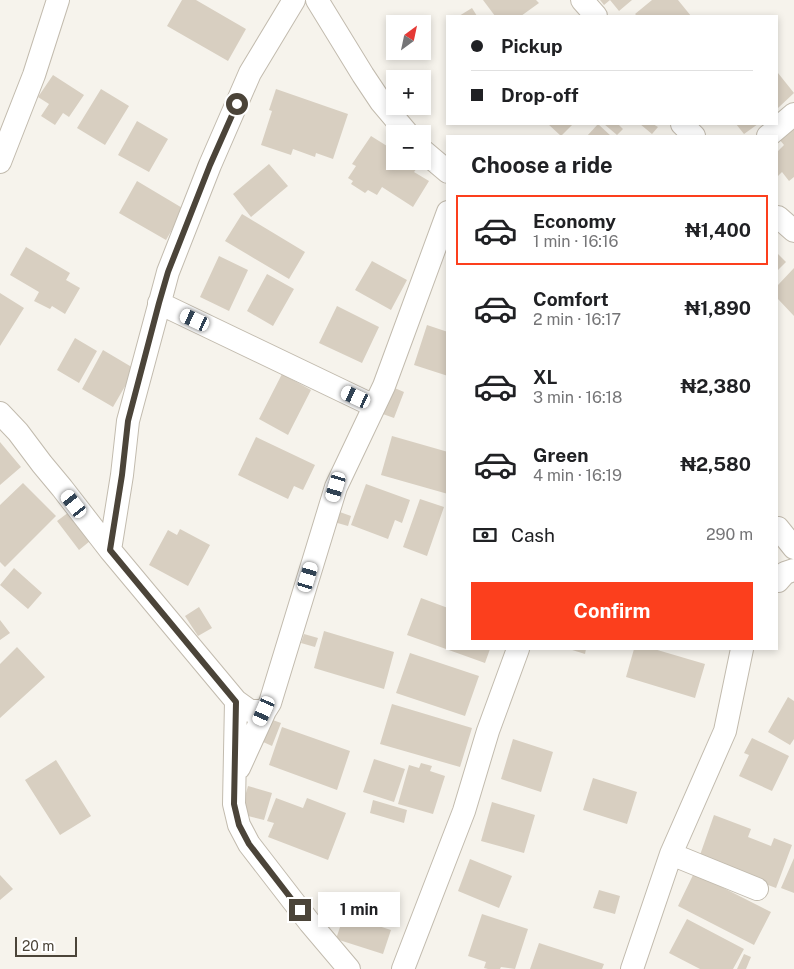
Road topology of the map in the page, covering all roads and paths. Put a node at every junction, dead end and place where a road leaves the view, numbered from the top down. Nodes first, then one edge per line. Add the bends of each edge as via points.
1 (58, 0) edge
2 (294, 0) edge
3 (317, 0) edge
4 (582, 0) edge
5 (595, 15) edge
6 (0, 108) edge
7 (794, 114) edge
8 (14, 125) junction
9 (401, 125) edge
10 (683, 125) edge
11 (693, 135) edge
12 (769, 135) edge
13 (431, 158) edge
14 (0, 162) edge
15 (446, 170) edge
16 (446, 217) edge
17 (778, 217) edge
18 (794, 230) edge
19 (159, 303) junction
20 (374, 406) junction
21 (0, 413) edge
22 (778, 528) edge
23 (794, 548) edge
24 (110, 550) junction
25 (794, 570) edge
26 (778, 581) edge
27 (518, 650) edge
28 (742, 650) edge
29 (236, 702) junction
30 (264, 711) junction
31 (234, 778) junction
32 (671, 854) junction
33 (757, 889) dead end
34 (349, 969) edge
35 (403, 969) edge
36 (632, 969) edge

1 - 8 street
2 - 19 street via 250,73 168,272
3 - 9 street via 363,75
4 - 5 street
6 - 8 street
7 - 12 street
8 - 14 street
10 - 11 street
13 - 15 street
16 - 20 street
17 - 18 street
19 - 20 street
19 - 24 street via 128,421
20 - 30 street via 336,487 273,694
21 - 24 street
22 - 23 street
24 - 29 street
25 - 26 street via 785,573
27 - 35 street via 488,731 464,811
28 - 32 street via 725,731
29 - 30 street via 250,711
29 - 31 street
30 - 31 street
31 - 34 street via 234,804 239,825 249,844
32 - 33 street
32 - 36 street

